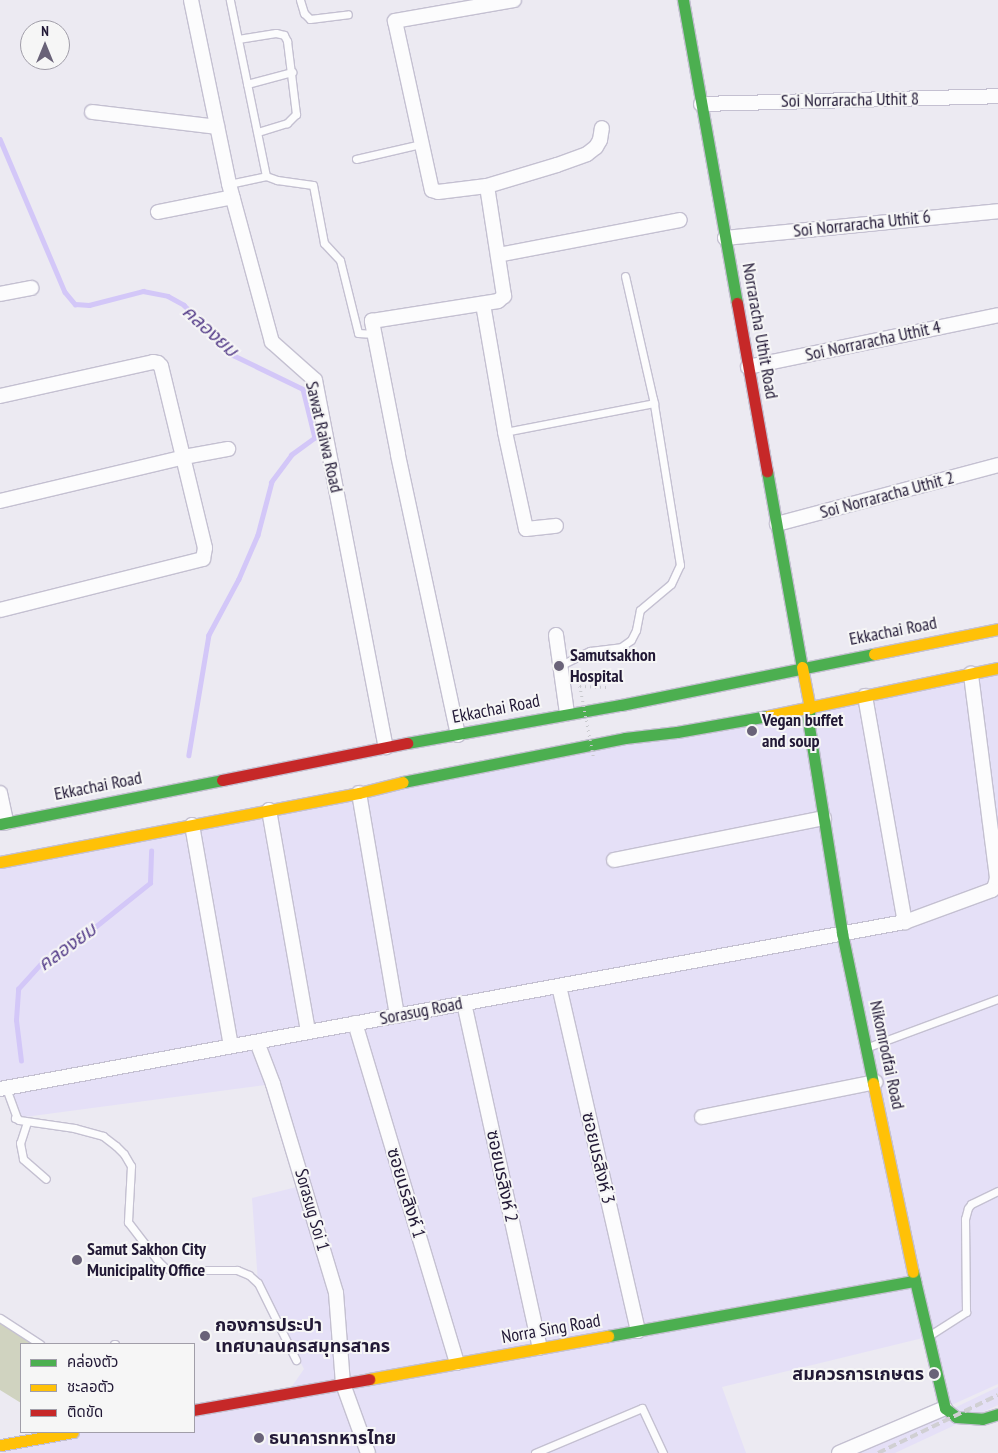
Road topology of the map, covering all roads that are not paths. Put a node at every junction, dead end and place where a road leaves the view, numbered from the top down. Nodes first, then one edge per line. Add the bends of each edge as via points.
1 (191, 0) edge
2 (230, 0) edge
3 (300, 0) edge
4 (514, 0) edge
5 (682, 0) edge
6 (348, 14) dead end
7 (238, 39) junction
8 (292, 72) junction
9 (247, 84) junction
10 (998, 96) edge
11 (701, 104) junction
12 (92, 112) dead end
13 (217, 127) junction
14 (602, 128) dead end
15 (257, 132) junction
16 (421, 144) junction
17 (356, 159) dead end
18 (266, 176) junction
19 (487, 186) junction
20 (231, 190) junction
21 (998, 210) edge
22 (158, 212) dead end
23 (680, 220) dead end
24 (725, 238) junction
25 (498, 254) junction
26 (625, 276) dead end
27 (31, 288) dead end
28 (0, 294) edge
29 (483, 304) junction
30 (998, 315) edge
31 (374, 334) junction
32 (748, 367) junction
33 (0, 396) edge
34 (654, 403) junction
35 (504, 432) junction
36 (228, 449) dead end
37 (184, 457) junction
38 (998, 465) edge
39 (0, 501) edge
40 (777, 524) junction
41 (556, 526) dead end
42 (0, 610) edge
43 (998, 628) edge
44 (556, 635) dead end
45 (561, 665) junction
46 (802, 667) junction
47 (998, 668) edge
48 (971, 674) junction
49 (865, 696) junction
50 (810, 708) junction
51 (567, 713) junction
52 (458, 735) junction
53 (386, 748) junction
54 (0, 793) edge
55 (359, 793) junction
56 (269, 810) junction
57 (824, 818) junction
58 (3, 823) edge
59 (192, 825) junction
60 (614, 860) dead end
61 (0, 862) edge
62 (905, 922) junction
63 (842, 933) junction
64 (559, 986) junction
65 (998, 999) edge
66 (464, 1003) junction
67 (397, 1016) junction
68 (355, 1024) junction
69 (308, 1032) junction
70 (257, 1042) junction
71 (231, 1046) junction
72 (868, 1048) junction
73 (875, 1082) junction
74 (3, 1089) edge
75 (702, 1117) dead end
76 (27, 1122) junction
77 (46, 1179) dead end
78 (998, 1191) edge
79 (915, 1282) junction
80 (0, 1318) edge
81 (638, 1331) junction
82 (927, 1337) junction
83 (38, 1343) edge
84 (540, 1348) junction
85 (296, 1360) dead end
86 (457, 1363) junction
87 (343, 1384) junction
88 (945, 1408) junction
89 (195, 1410) edge
90 (998, 1414) edge
91 (66, 1433) edge
92 (0, 1443) edge
93 (0, 1453) edge
94 (368, 1453) edge
95 (535, 1453) edge
96 (663, 1453) edge
97 (840, 1453) edge

1 - 13 street, Sawat Raiwa Road
2 - 7 lane
3 - 6 lane via 304,13 310,19
4 - 16 street via 395,21
5 - 11 main road, Norraracha Uthit Road
7 - 8 lane via 276,33 284,35
7 - 9 lane
8 - 9 lane
8 - 15 lane via 295,117
9 - 15 lane
10 - 11 street, Soi Norraracha Uthit 8
11 - 24 main road, Norraracha Uthit Road
12 - 13 street
13 - 20 street, Sawat Raiwa Road
14 - 19 street via 596,147 587,154
15 - 18 lane
16 - 17 lane
16 - 19 street via 432,190
18 - 20 lane
18 - 31 lane via 314,185 324,243 340,260 358,334
19 - 25 street
20 - 22 street
20 - 53 street, Sawat Raiwa Road via 272,342 315,380
21 - 24 street, Soi Norraracha Uthit 6
23 - 25 street
24 - 32 main road, Norraracha Uthit Road
25 - 29 street via 504,296 498,301
26 - 34 lane
27 - 28 street
29 - 31 street via 372,321
29 - 35 street
30 - 32 street, Soi Norraracha Uthit 4
31 - 52 street
32 - 40 main road, Norraracha Uthit Road
33 - 37 street via 158,363
34 - 35 lane
34 - 45 lane via 680,565 671,584 640,610 631,640 622,647 590,651
35 - 41 street via 526,529
36 - 37 street
37 - 39 street
37 - 42 street via 205,548 203,559
38 - 40 street, Soi Norraracha Uthit 2
40 - 46 main road, Norraracha Uthit Road
43 - 46 main road, Ekkachai Road
44 - 45 street
45 - 51 street
46 - 50 main road, Norraracha Uthit Road
46 - 51 main road, Ekkachai Road via 621,705
47 - 48 main road
48 - 49 main road
48 - 62 street, Sorasug Road via 997,882 992,890
49 - 50 main road
49 - 62 street
50 - 55 main road via 625,738 437,774
50 - 57 main road, Nikomrodfai Road via 808,720
51 - 52 main road, Ekkachai Road
52 - 53 main road, Ekkachai Road
53 - 58 main road, Ekkachai Road
54 - 58 street
55 - 56 main road
55 - 67 street
56 - 59 main road
56 - 69 street
57 - 60 street
57 - 63 main road, Nikomrodfai Road
59 - 61 main road
59 - 71 street
62 - 63 street, Sorasug Road
63 - 64 street, Sorasug Road
63 - 72 main road, Nikomrodfai Road
64 - 66 street, Sorasug Road
64 - 81 street, ซอยนรสิงห์ 3
65 - 72 lane
66 - 67 street, Sorasug Road
66 - 84 street, ซอยนรสิงห์ 2
67 - 68 street, Sorasug Road
68 - 69 street, Sorasug Road
68 - 86 street, ซอยนรสิงห์ 1
69 - 70 street, Sorasug Road
70 - 71 street, Sorasug Road
70 - 87 street, Sorasug Soi 1 via 273,1084 336,1293
71 - 74 street, Sorasug Road
72 - 73 main road, Nikomrodfai Road
73 - 75 street
73 - 79 main road, Nikomrodfai Road
74 - 76 lane via 15,1118
76 - 77 lane via 21,1135 23,1159
76 - 85 lane via 74,1128 110,1140 131,1166 128,1222 158,1261 165,1268 175,1270 237,1270 249,1275 258,1283
78 - 82 lane via 971,1204 965,1219 966,1312
79 - 81 main road, Norra Sing Road
79 - 82 main road, Nikomrodfai Road
80 - 83 lane
81 - 84 main road, Norra Sing Road
82 - 88 main road, Nikomrodfai Road
84 - 86 main road, Norra Sing Road
86 - 87 main road, Norra Sing Road
87 - 89 main road, Norra Sing Road
87 - 94 street, Sorasug Soi 1
88 - 90 main road via 956,1417 982,1419
88 - 97 street
91 - 92 main road
92 - 93 main road
95 - 96 lane via 642,1408

